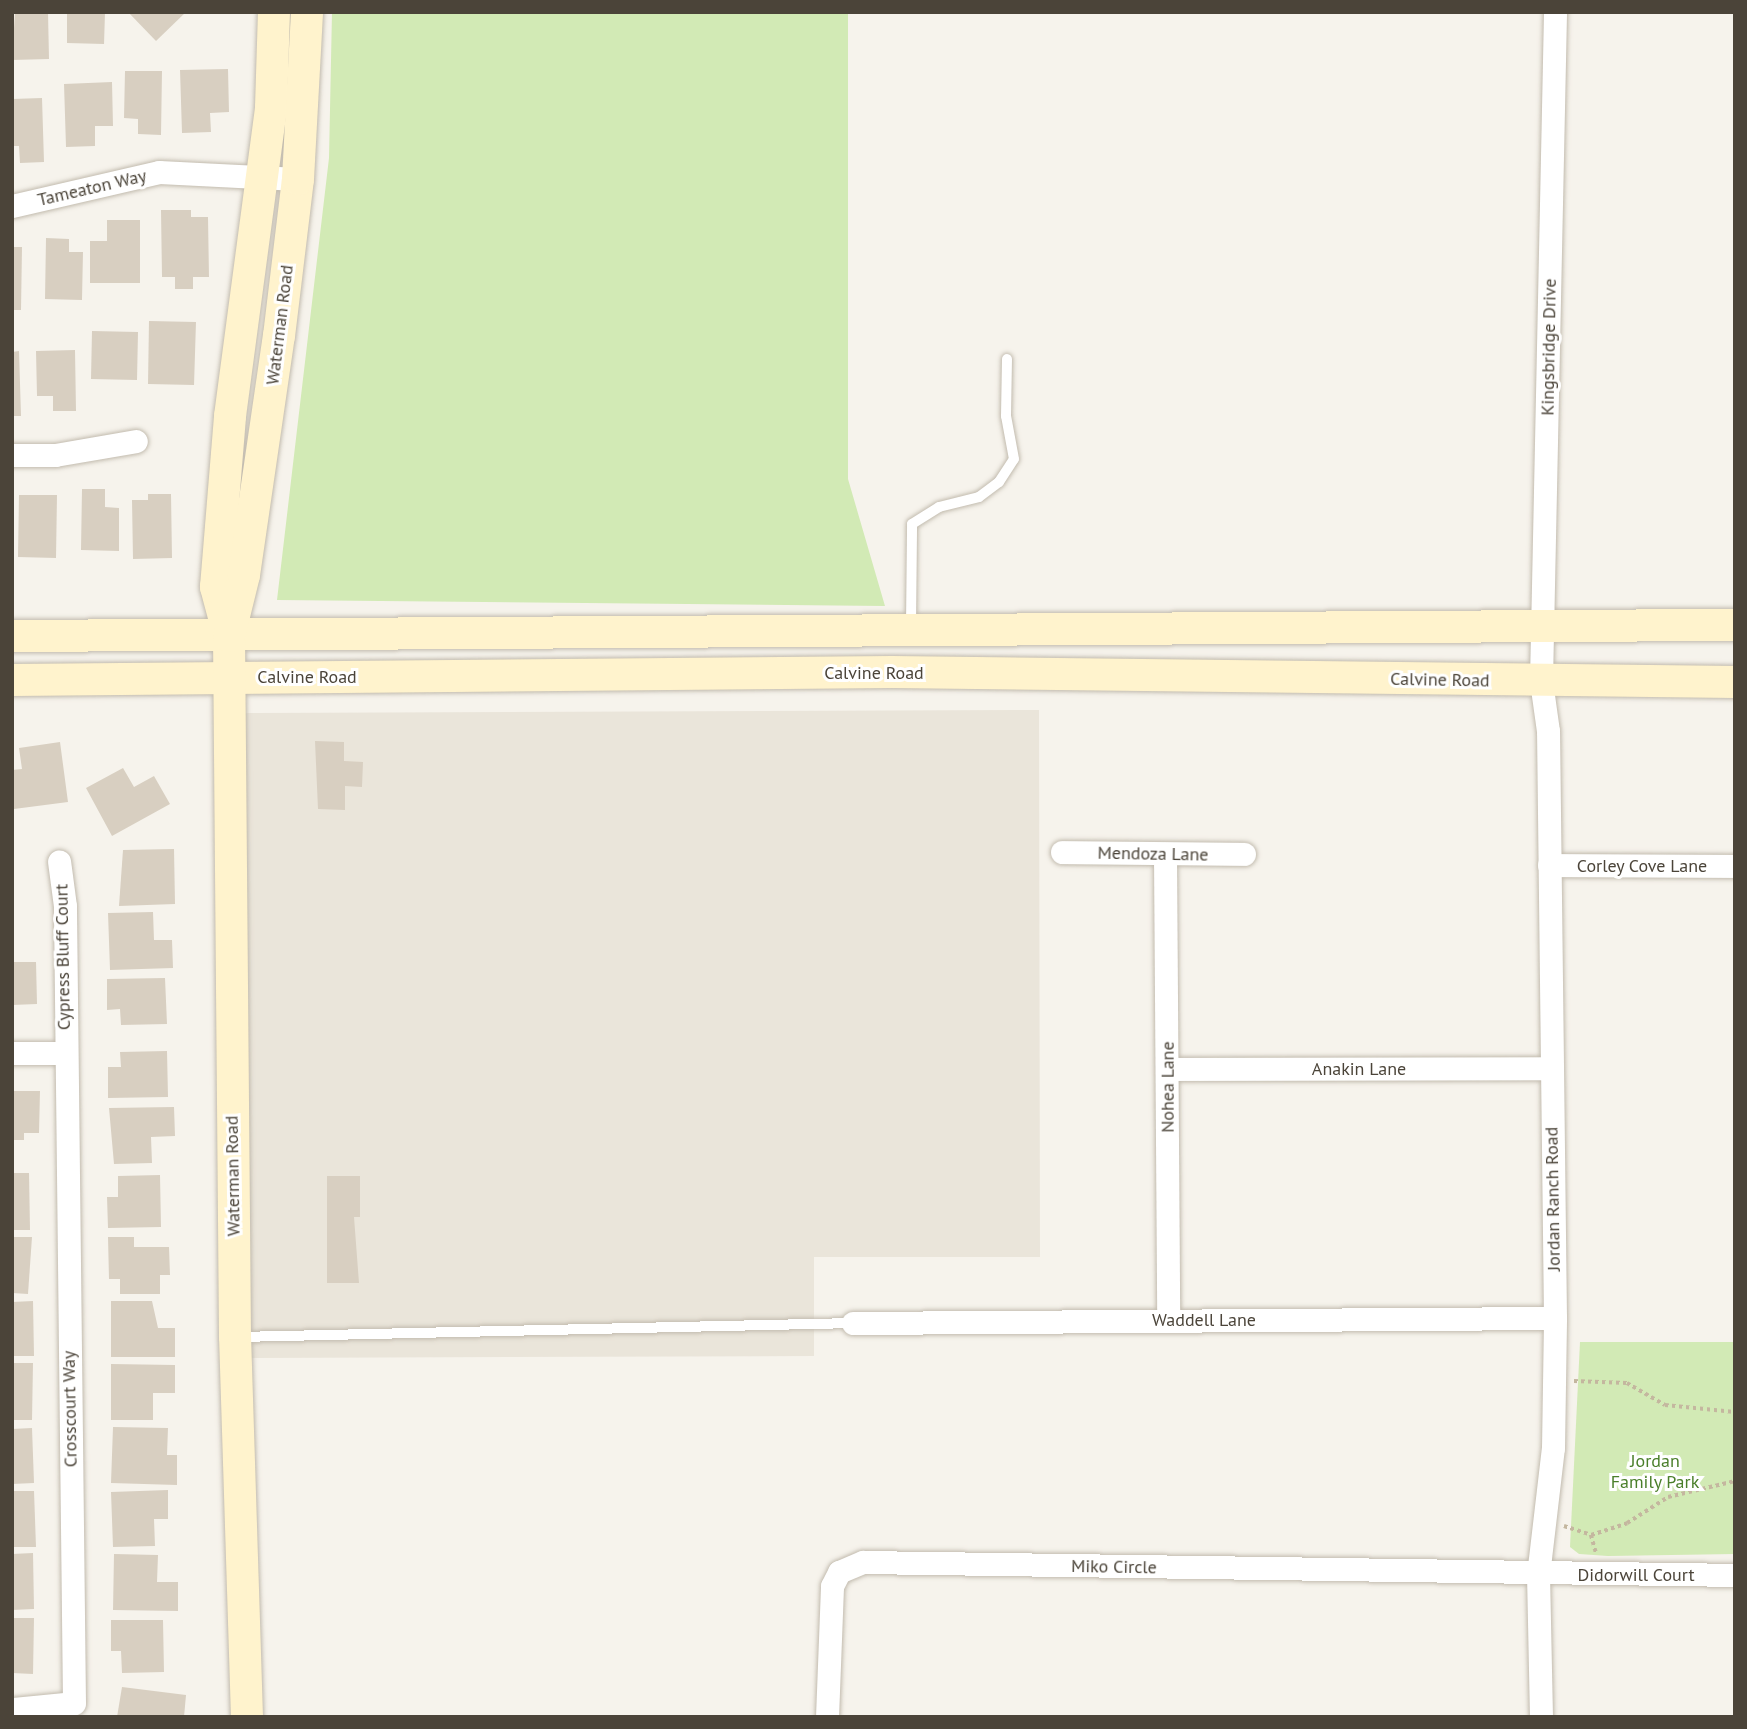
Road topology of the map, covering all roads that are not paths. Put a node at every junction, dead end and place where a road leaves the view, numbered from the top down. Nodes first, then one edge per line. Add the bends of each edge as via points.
1 (274, 12) edge
2 (307, 12) edge
3 (1555, 12) edge
4 (263, 176) junction
5 (298, 179) junction
6 (12, 206) edge
7 (1007, 359) dead end
8 (136, 441) dead end
9 (12, 455) edge
10 (1543, 624) junction
11 (1735, 625) edge
12 (911, 629) junction
13 (12, 636) edge
14 (229, 636) junction
15 (228, 677) junction
16 (12, 680) edge
17 (1541, 681) junction
18 (1735, 682) edge
19 (1062, 852) dead end
20 (1165, 854) junction
21 (1244, 854) dead end
22 (59, 861) dead end
23 (1549, 865) junction
24 (1735, 866) edge
25 (12, 1053) edge
26 (64, 1053) junction
27 (1550, 1068) junction
28 (1168, 1069) junction
29 (1555, 1318) junction
30 (1168, 1320) junction
31 (853, 1323) joint
32 (235, 1337) junction
33 (1538, 1575) junction
34 (1735, 1575) edge
35 (12, 1709) edge
36 (247, 1717) edge
37 (827, 1717) edge
38 (1541, 1717) edge

1 - 4 main road, Waterman Road
2 - 5 main road, Waterman Road
3 - 10 street, Kingsbridge Drive
4 - 5 street, Tameaton Way
4 - 6 street, Tameaton Way via 159,172
4 - 14 main road, Waterman Road via 230,416 216,587
5 - 14 main road, Waterman Road via 244,575
7 - 12 lane via 1006,416 1014,459 999,482 979,497 939,507 912,524
8 - 9 street via 55,455
10 - 11 main road
10 - 12 main road
10 - 17 street, Kingsbridge Drive
12 - 14 main road
13 - 14 main road
14 - 15 main road, Waterman Road
15 - 16 main road, Calvine Road
15 - 17 main road, Calvine Road via 892,672
15 - 32 main road, Waterman Road
17 - 18 main road, Calvine Road
17 - 23 street, Jordan Ranch Road via 1548,731
19 - 20 street, Mendoza Lane
20 - 21 street, Mendoza Lane
20 - 28 street, Nohea Lane
22 - 26 street, Cypress Bluff Court via 65,906
23 - 24 street, Corley Cove Lane
23 - 27 street, Jordan Ranch Road
25 - 26 street
26 - 35 street, Crosscourt Way via 74,1703
27 - 28 street, Anakin Lane
27 - 29 street, Jordan Ranch Road
28 - 30 street, Nohea Lane
29 - 30 street, Waddell Lane
29 - 33 street, Jordan Ranch Road
30 - 31 street, Waddell Lane
31 - 32 lane
32 - 36 main road, Waterman Road
33 - 34 street, Didorwill Court
33 - 37 street, Miko Circle via 863,1562 839,1572 832,1586
33 - 38 street, Jordan Ranch Road

